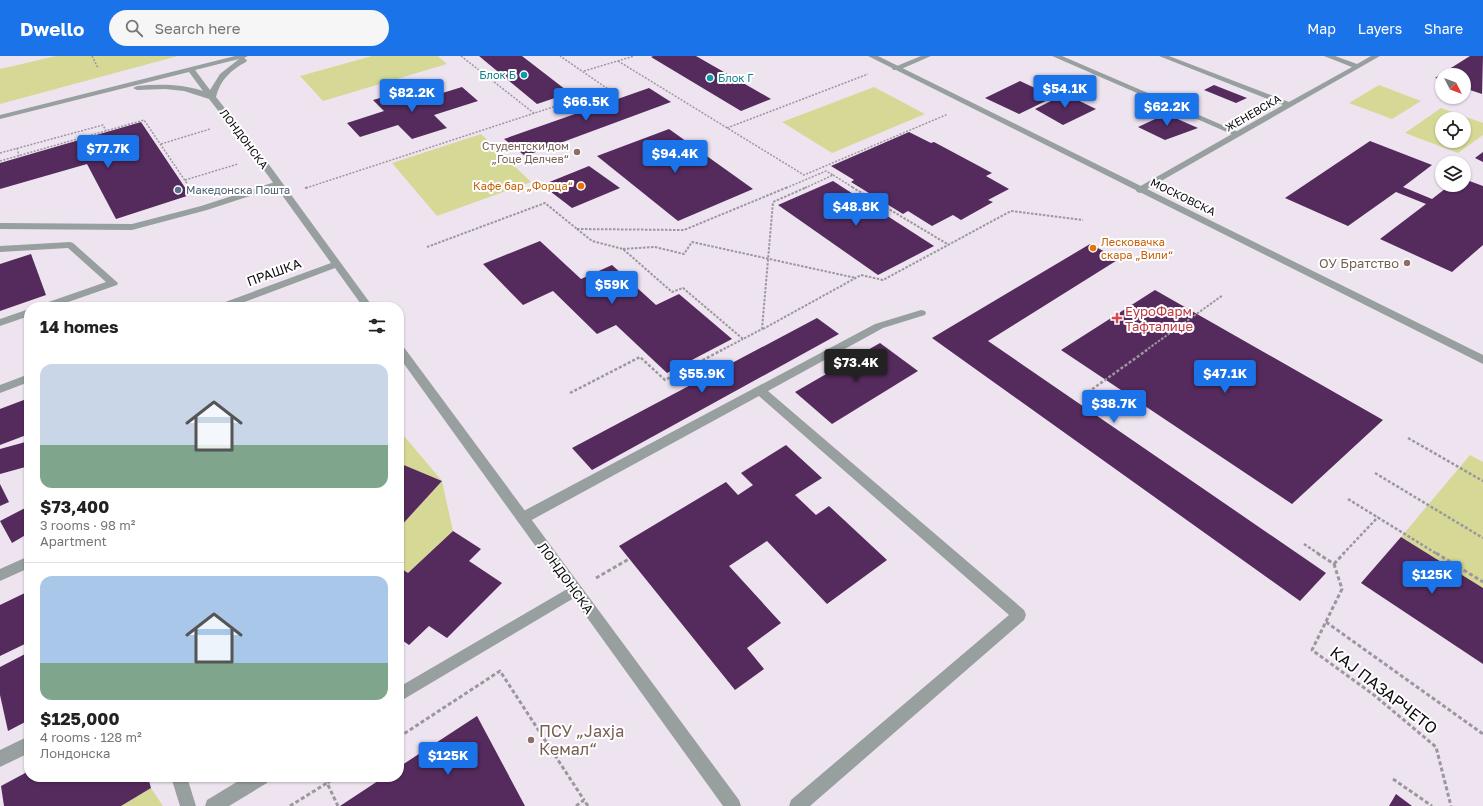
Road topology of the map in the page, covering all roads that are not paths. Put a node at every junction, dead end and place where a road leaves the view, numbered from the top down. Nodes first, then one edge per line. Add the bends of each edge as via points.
1 (244, 56) edge
2 (252, 56) edge
3 (872, 56) edge
4 (927, 56) edge
5 (1056, 56) edge
6 (1163, 56) edge
7 (1328, 56) edge
8 (1376, 56) edge
9 (1357, 66) junction
10 (894, 67) junction
11 (190, 70) junction
12 (110, 89) junction
13 (212, 98) junction
14 (1289, 106) junction
15 (0, 117) edge
16 (1239, 134) junction
17 (278, 184) junction
18 (1140, 190) junction
19 (0, 226) edge
20 (0, 249) edge
21 (337, 264) junction
22 (58, 302) edge
23 (234, 302) edge
24 (364, 302) edge
25 (921, 313) dead end
26 (24, 314) edge
27 (0, 323) edge
28 (404, 356) edge
29 (1483, 360) edge
30 (24, 380) edge
31 (0, 389) edge
32 (760, 390) junction
33 (523, 518) junction
34 (24, 564) edge
35 (0, 575) edge
36 (574, 591) junction
37 (404, 692) edge
38 (24, 747) edge
39 (0, 759) edge
40 (181, 782) edge
41 (253, 782) edge
42 (188, 806) edge
43 (213, 806) edge
44 (733, 806) edge
45 (797, 806) edge

1 - 11 street
2 - 13 street via 224,75 213,90
3 - 10 street, МОСКОВСКА
4 - 10 street
5 - 16 street
6 - 14 street
7 - 9 street
8 - 9 street, ЖЕНЕВСКА
9 - 14 street, ЖЕНЕВСКА
10 - 18 street, МОСКОВСКА
11 - 12 street
11 - 13 street, ЛОНДОНСКА
12 - 13 street via 178,88 194,90
12 - 15 street
13 - 17 street, ЛОНДОНСКА
14 - 16 street, ЖЕНЕВСКА
16 - 18 street, ЖЕНЕВСКА
17 - 19 street via 204,208 132,227
17 - 21 street, ЛОНДОНСКА
18 - 29 street, МОСКОВСКА
20 - 22 street via 70,245 113,282
21 - 23 street, ПРАШКА
21 - 24 street, ЛОНДОНСКА
25 - 32 street via 879,326
26 - 27 street
28 - 33 street, ЛОНДОНСКА
30 - 31 street
32 - 33 street
32 - 45 street via 1020,616
33 - 36 street, ЛОНДОНСКА
34 - 35 street
36 - 37 street
36 - 44 street, ЛОНДОНСКА
38 - 39 street
40 - 42 street
41 - 43 street

